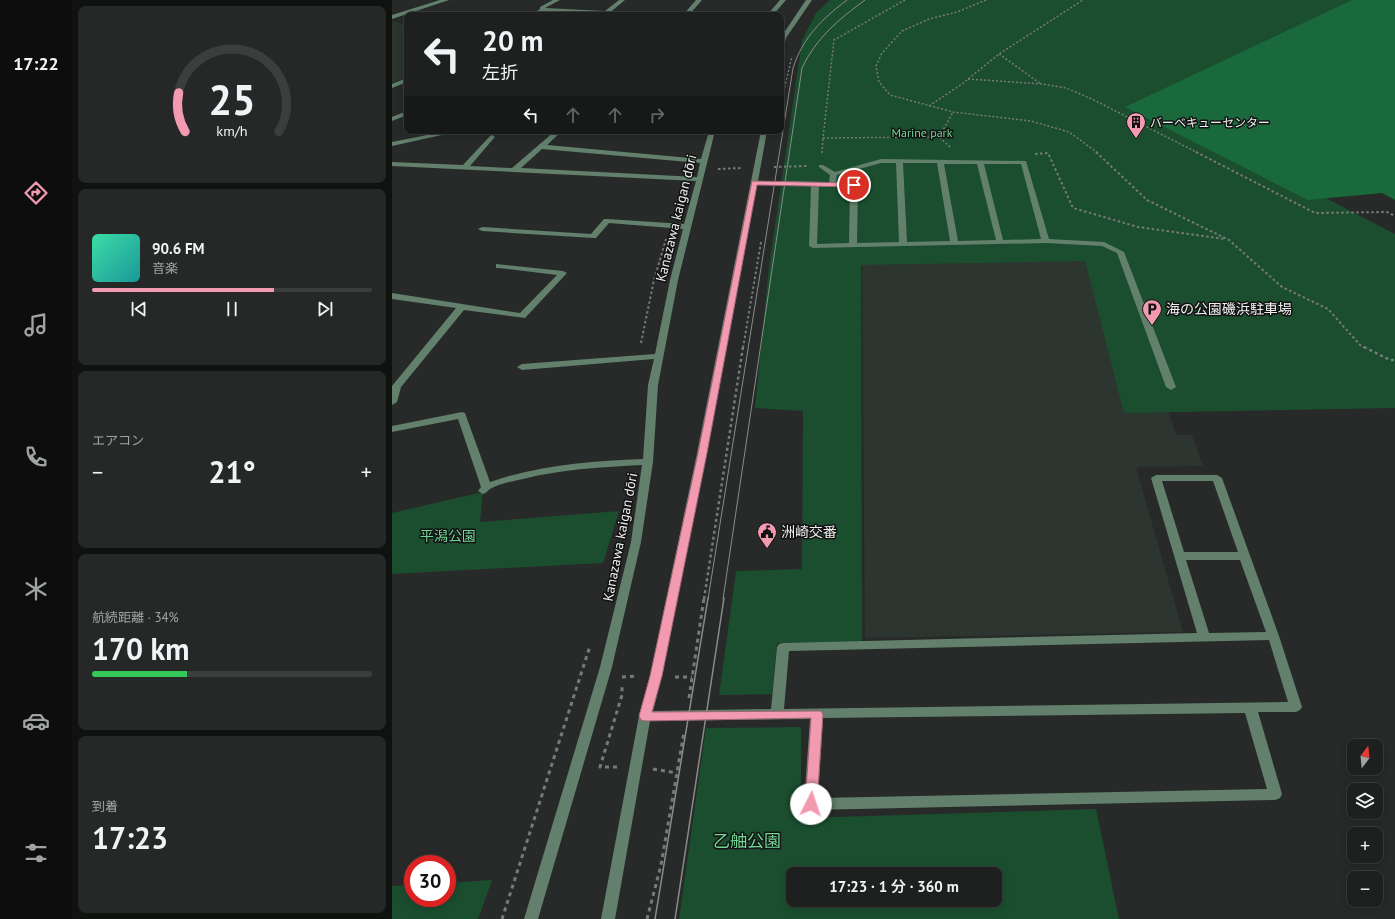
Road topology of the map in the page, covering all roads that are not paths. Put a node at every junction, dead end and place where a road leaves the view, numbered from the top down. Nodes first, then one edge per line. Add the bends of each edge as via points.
1 (428, 0) edge
2 (446, 0) edge
3 (557, 0) edge
4 (622, 0) edge
5 (699, 0) edge
6 (783, 0) edge
7 (809, 0) edge
8 (814, 0) edge
9 (440, 3) junction
10 (803, 8) junction
11 (543, 10) junction
12 (409, 12) edge
13 (539, 12) edge
14 (574, 12) edge
15 (607, 12) edge
16 (689, 12) edge
17 (773, 12) edge
18 (404, 14) edge
19 (392, 17) edge
20 (784, 36) edge
21 (404, 81) edge
22 (399, 83) junction
23 (404, 84) edge
24 (392, 86) edge
25 (404, 114) edge
26 (392, 119) edge
27 (442, 134) edge
28 (556, 134) edge
29 (711, 134) edge
30 (763, 134) edge
31 (492, 137) dead end
32 (392, 144) edge
33 (540, 147) junction
34 (704, 161) junction
35 (899, 161) junction
36 (940, 161) junction
37 (980, 161) junction
38 (392, 164) edge
39 (821, 166) dead end
40 (464, 168) junction
41 (513, 171) junction
42 (834, 174) junction
43 (699, 179) junction
44 (754, 183) junction
45 (815, 184) junction
46 (832, 184) junction
47 (687, 227) junction
48 (482, 229) dead end
49 (1046, 241) junction
50 (954, 242) junction
51 (1000, 242) junction
52 (903, 244) junction
53 (853, 245) junction
54 (499, 266) dead end
55 (392, 296) edge
56 (462, 307) junction
57 (658, 356) junction
58 (522, 367) dead end
59 (1171, 387) dead end
60 (392, 402) edge
61 (392, 429) edge
62 (648, 462) junction
63 (1179, 556) junction
64 (1245, 556) junction
65 (1273, 636) junction
66 (1204, 637) junction
67 (1250, 708) junction
68 (777, 714) junction
69 (817, 714) junction
70 (645, 716) junction
71 (532, 919) edge
72 (608, 919) edge

1 - 9 street
2 - 9 street
3 - 11 street via 542,8
4 - 15 street
5 - 16 street
6 - 17 street
7 - 10 street
8 - 10 street
9 - 12 street
10 - 20 street
11 - 13 street
11 - 14 street
18 - 19 street
21 - 22 street
22 - 23 street
22 - 24 street
25 - 26 street
27 - 32 street
28 - 33 street
29 - 34 street, Kanazawa kaigan dōri
30 - 44 street
31 - 40 street
33 - 34 street
33 - 41 street
34 - 43 street, Kanazawa kaigan dōri
35 - 36 street
35 - 42 street via 881,161
35 - 52 street
36 - 37 street
36 - 50 street
37 - 49 street via 1024,162
37 - 51 street
38 - 40 street
39 - 42 street
40 - 41 street
41 - 43 street
42 - 46 street
43 - 47 street, Kanazawa kaigan dōri
44 - 45 street
44 - 70 street via 702,453 656,676
45 - 46 street
45 - 53 street via 813,246
46 - 53 street via 854,185
47 - 48 street via 607,221 593,236
47 - 57 street, Kanazawa kaigan dōri
49 - 51 street
49 - 59 street via 1104,244 1120,252
50 - 51 street
50 - 52 street
52 - 53 street
54 - 56 street via 563,273 522,316
55 - 56 street
56 - 60 street via 396,387
57 - 58 street
57 - 62 street, Kanazawa kaigan dōri via 653,385
61 - 62 street via 462,415 484,489 505,479 536,472
62 - 71 street, Kanazawa kaigan dōri via 636,542 606,668
63 - 64 street
63 - 64 street via 1156,478 1217,478
63 - 66 street
64 - 65 street
65 - 66 street
65 - 67 street via 1296,707
66 - 68 street via 783,647
67 - 69 street
67 - 69 street via 1275,794 811,804
68 - 69 street
68 - 70 street
70 - 72 street

